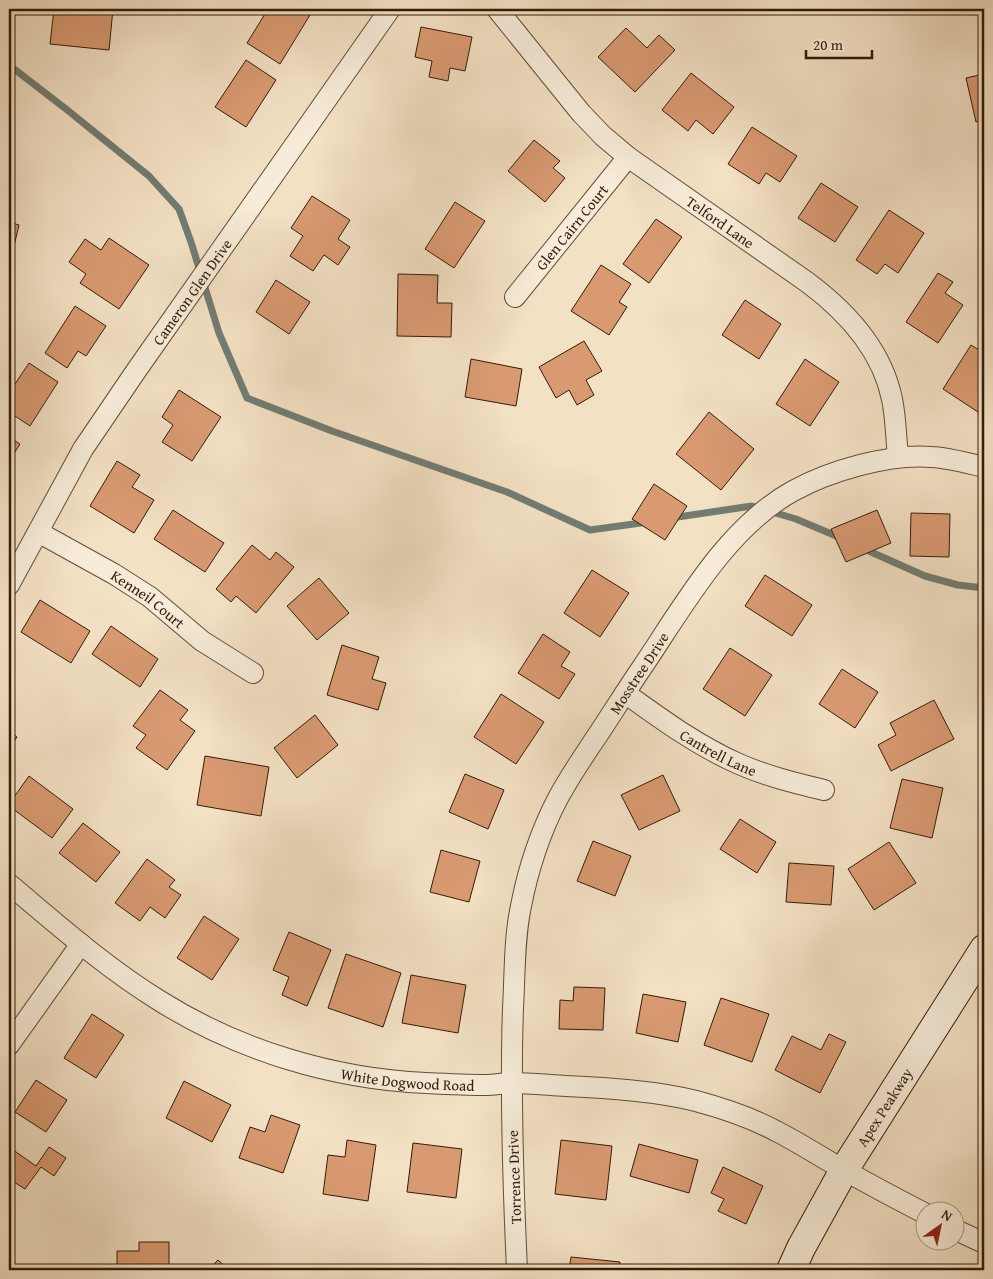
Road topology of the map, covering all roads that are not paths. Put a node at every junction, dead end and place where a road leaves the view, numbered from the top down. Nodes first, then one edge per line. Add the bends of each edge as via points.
1 (390, 9) edge
2 (497, 9) edge
3 (628, 157) junction
4 (515, 297) dead end
5 (898, 457) junction
6 (984, 467) edge
7 (38, 532) junction
8 (9, 586) edge
9 (253, 673) dead end
10 (625, 693) junction
11 (824, 790) dead end
12 (9, 884) edge
13 (81, 944) junction
14 (984, 949) edge
15 (9, 1045) edge
16 (512, 1083) junction
17 (844, 1170) junction
18 (916, 1209) edge
19 (966, 1235) edge
20 (984, 1243) edge
21 (518, 1270) edge
22 (791, 1270) edge

1 - 7 street, Cameron Glen Drive via 83,449
2 - 3 street, Telford Lane via 581,113
3 - 4 street, Glen Cairn Court
3 - 5 street, Telford Lane via 808,282 855,326 887,381
5 - 6 street, Mosstree Drive via 930,456
5 - 10 street, Mosstree Drive via 818,479 792,492 754,520 710,566
7 - 8 street, Cameron Glen Drive
7 - 9 street, Kenneil Court via 150,597 202,641
10 - 11 street, Cantrell Lane via 704,747 740,765
10 - 16 street, Mosstree Drive via 557,800 529,872 520,908 516,953
12 - 13 street, White Dogwood Road
13 - 15 street
13 - 16 street, White Dogwood Road via 124,978 196,1023 267,1053 299,1063 380,1079 487,1085
14 - 17 main road, Apex Peakway
16 - 17 street, White Dogwood Road via 602,1088 695,1101 774,1130
16 - 21 street, Torrence Drive
17 - 18 street, White Dogwood Road
17 - 22 main road, Apex Peakway
19 - 20 street

